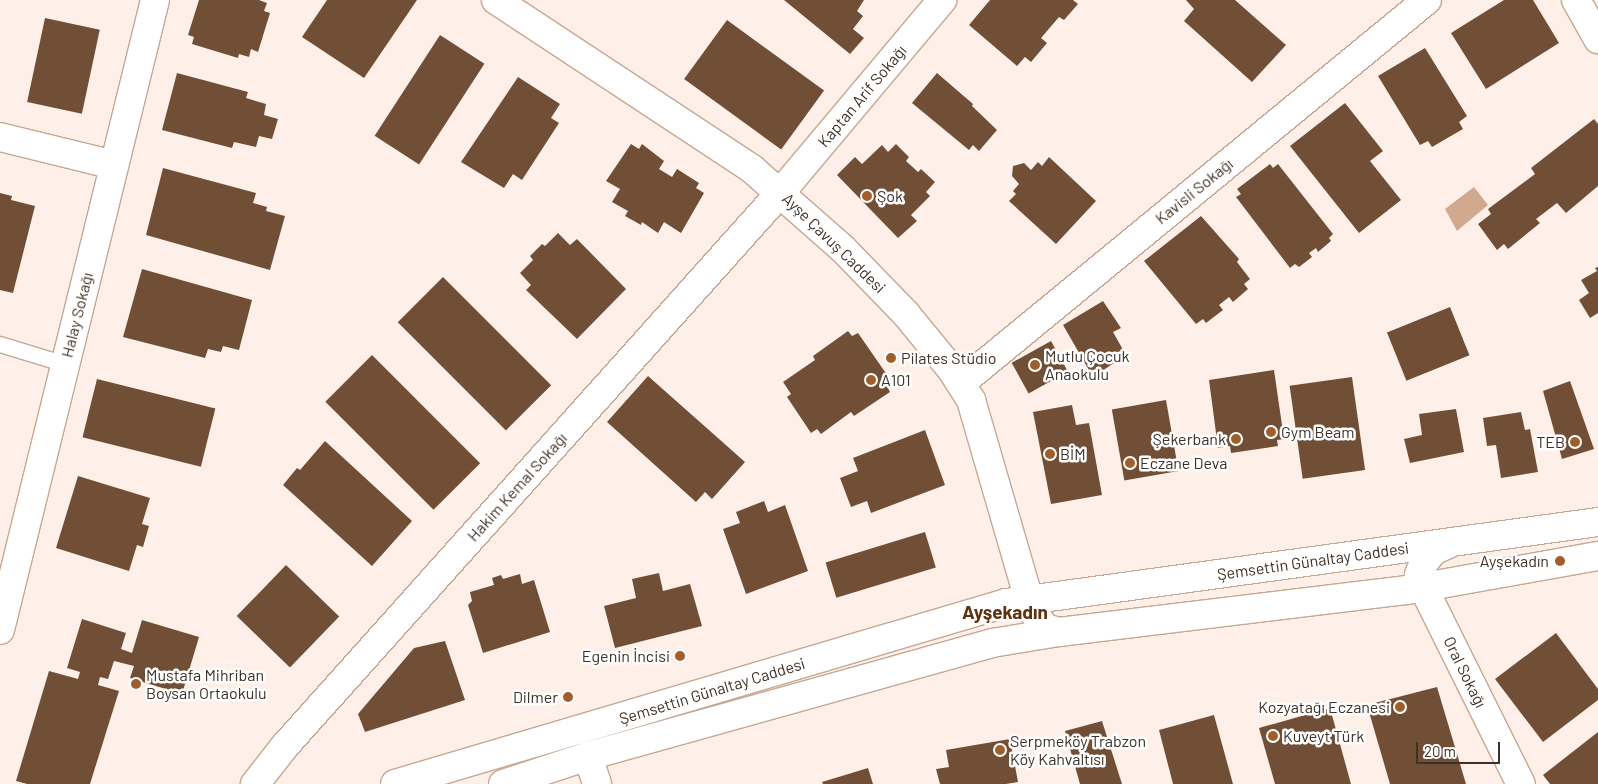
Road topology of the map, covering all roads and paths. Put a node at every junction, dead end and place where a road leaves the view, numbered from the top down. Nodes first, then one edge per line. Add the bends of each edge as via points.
1 (155, 0) edge
2 (496, 0) edge
3 (942, 0) edge
4 (1427, 0) edge
5 (1576, 0) edge
6 (1598, 39) edge
7 (0, 137) edge
8 (114, 165) junction
9 (782, 192) junction
10 (0, 344) edge
11 (65, 364) junction
12 (961, 383) junction
13 (1598, 522) edge
14 (1450, 543) junction
15 (1598, 556) edge
16 (1423, 587) junction
17 (5, 592) edge
18 (1029, 600) junction
19 (0, 630) edge
20 (1059, 632) junction
21 (284, 747) junction
22 (588, 756) junction
23 (255, 784) edge
24 (276, 784) edge
25 (395, 784) edge
26 (503, 784) edge
27 (597, 784) edge
28 (1521, 784) edge

1 - 8 street, Halay Sokağı
2 - 9 street, Ayşe Çavuş Caddesi via 739,159
3 - 9 street, Kaptan Arif Sokağı
4 - 12 street, Kavisli Sokağı
5 - 6 street
7 - 8 street
8 - 11 street, Halay Sokağı
9 - 12 street, Ayşe Çavuş Caddesi via 868,274 926,338
9 - 21 street, Hakim Kemal Sokağı
10 - 11 lane
11 - 17 street, Halay Sokağı
12 - 18 street, Ayşe Çavuş Caddesi via 975,409
13 - 14 street, Şemsettin Günaltay Caddesi
14 - 16 street via 1433,551 1425,561 1419,575
14 - 18 street, Şemsettin Günaltay Caddesi
15 - 16 street, Şemsettin Günaltay Caddesi
16 - 20 street, Şemsettin Günaltay Caddesi
16 - 28 street, Oral Sokağı
17 - 19 street, Halay Sokağı
18 - 20 street via 1040,623
18 - 25 street, Şemsettin Günaltay Caddesi via 984,609
20 - 22 street, Şemsettin Günaltay Caddesi via 976,647
21 - 23 street, Hakim Kemal Sokağı
21 - 24 street via 276,764
22 - 26 street, Şemsettin Günaltay Caddesi
22 - 27 street

